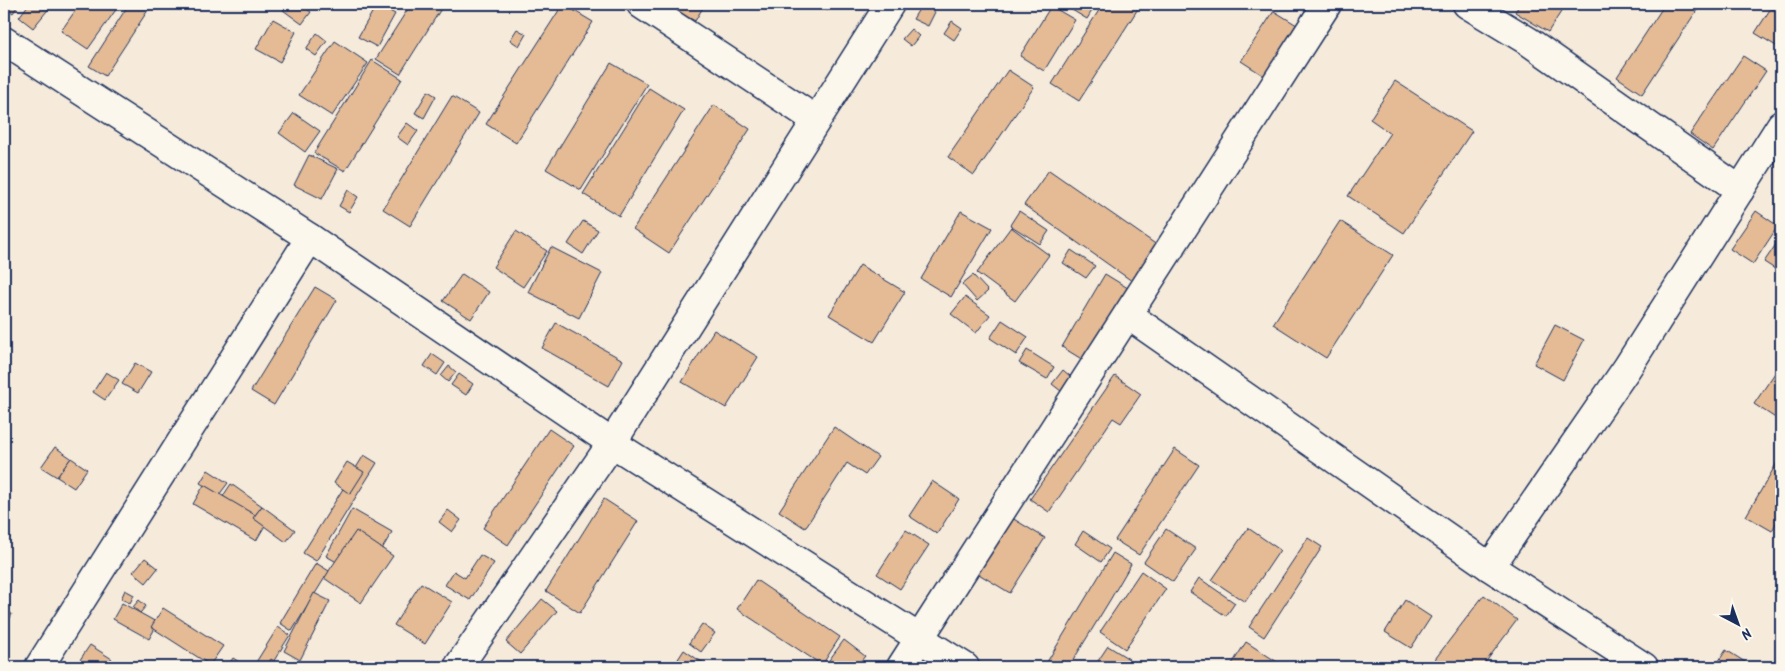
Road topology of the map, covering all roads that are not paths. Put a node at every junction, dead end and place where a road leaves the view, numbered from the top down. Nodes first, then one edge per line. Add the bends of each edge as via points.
1 (641, 4) edge
2 (890, 4) edge
3 (1326, 4) edge
4 (1467, 4) edge
5 (4, 41) edge
6 (816, 120) junction
7 (1781, 125) edge
8 (1740, 190) junction
9 (310, 238) junction
10 (1128, 315) junction
11 (612, 443) junction
12 (1490, 567) junction
13 (920, 638) junction
14 (38, 667) edge
15 (458, 667) edge
16 (901, 667) edge
17 (965, 667) edge
18 (1644, 667) edge

1 - 6 street
2 - 6 street
3 - 10 street
4 - 8 street via 1528,40
5 - 9 street
6 - 11 street
7 - 8 street
8 - 12 street via 1627,368
9 - 11 street
9 - 14 street
10 - 12 street
10 - 13 street
11 - 13 street
11 - 15 street
12 - 18 street
13 - 16 street
13 - 17 street

